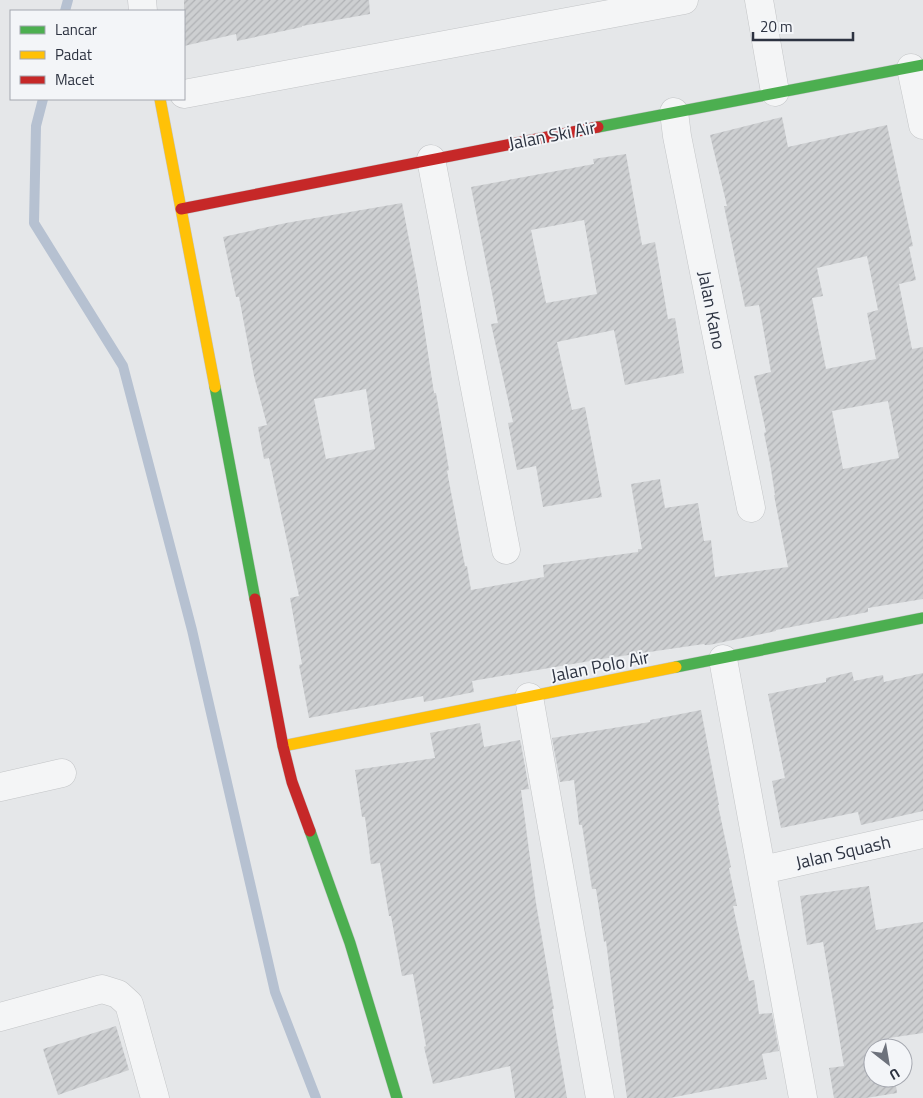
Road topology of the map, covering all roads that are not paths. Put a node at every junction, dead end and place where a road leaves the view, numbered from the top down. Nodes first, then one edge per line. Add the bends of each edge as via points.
1 (684, 0) edge
2 (759, 0) edge
3 (917, 67) edge
4 (775, 92) junction
5 (185, 94) edge
6 (160, 100) edge
7 (674, 112) junction
8 (923, 125) edge
9 (431, 158) junction
10 (181, 209) junction
11 (751, 508) dead end
12 (506, 550) dead end
13 (923, 618) edge
14 (723, 659) junction
15 (529, 697) junction
16 (283, 746) junction
17 (62, 773) dead end
18 (0, 787) edge
19 (923, 834) edge
20 (762, 870) junction
21 (0, 1016) edge
22 (800, 1097) edge
23 (155, 1098) edge
24 (397, 1098) edge
25 (600, 1098) edge

1 - 5 street
2 - 4 street
3 - 4 street, Jalan Ski Air
3 - 8 street
4 - 7 street, Jalan Ski Air
6 - 10 street
7 - 9 street, Jalan Ski Air
7 - 11 street, Jalan Kano
9 - 10 street, Jalan Ski Air
9 - 12 street
10 - 16 street
13 - 14 street, Jalan Polo Air
14 - 15 street, Jalan Polo Air
14 - 20 street
15 - 16 street, Jalan Polo Air
15 - 25 street
16 - 24 street via 292,782 350,943
17 - 18 street
19 - 20 street, Jalan Squash
20 - 22 street
21 - 23 street via 102,989 118,994 129,1004

